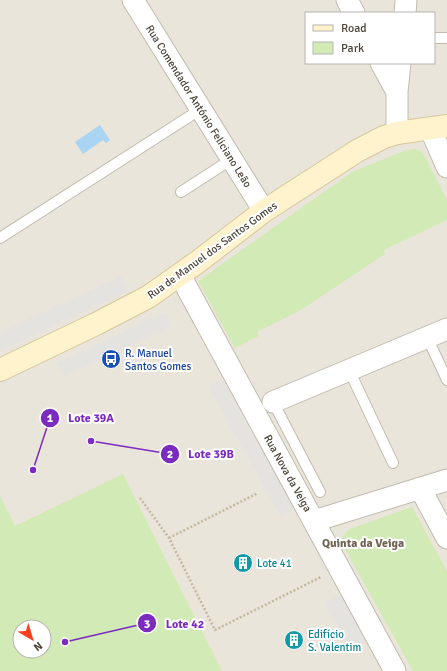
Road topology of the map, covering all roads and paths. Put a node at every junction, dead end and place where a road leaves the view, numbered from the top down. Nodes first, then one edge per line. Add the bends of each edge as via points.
1 (133, 0) edge
2 (347, 0) edge
3 (406, 0) edge
4 (353, 12) edge
5 (405, 12) edge
6 (435, 38) edge
7 (447, 38) edge
8 (382, 64) edge
9 (400, 64) edge
10 (398, 92) junction
11 (201, 109) junction
12 (439, 127) edge
13 (397, 133) junction
14 (232, 159) junction
15 (447, 167) edge
16 (181, 192) dead end
17 (264, 211) junction
18 (0, 238) edge
19 (180, 275) junction
20 (447, 329) edge
21 (427, 338) junction
22 (0, 370) edge
23 (349, 370) junction
24 (447, 380) edge
25 (273, 402) joint
26 (393, 463) dead end
27 (447, 480) edge
28 (420, 488) junction
29 (320, 492) dead end
30 (258, 493) dead end
31 (140, 498) dead end
32 (314, 521) junction
33 (169, 538) junction
34 (447, 538) edge
35 (339, 568) junction
36 (395, 671) edge

1 - 11 street, Rua Comendador António Feliciano Leão
2 - 4 street
3 - 5 street
6 - 7 lane
8 - 10 street
9 - 10 street
10 - 13 street
11 - 14 street, Rua Comendador António Feliciano Leão
11 - 18 lane
12 - 13 street, Rua de Manuel dos Santos Gomes
12 - 15 street
13 - 17 street, Rua de Manuel dos Santos Gomes via 357,151
14 - 16 lane
14 - 17 street, Rua Comendador António Feliciano Leão
17 - 19 street, Rua de Manuel dos Santos Gomes
19 - 22 street, Rua de Manuel dos Santos Gomes via 148,297
19 - 32 street, Rua Nova da Veiga
20 - 21 street
21 - 23 street
21 - 24 lane
23 - 25 street
23 - 26 lane
25 - 29 lane
27 - 28 street
28 - 32 street
28 - 34 street
30 - 33 path
31 - 33 path
32 - 35 street, Rua Nova da Veiga
33 - 35 path via 215,630
35 - 36 street, Rua Nova da Veiga

